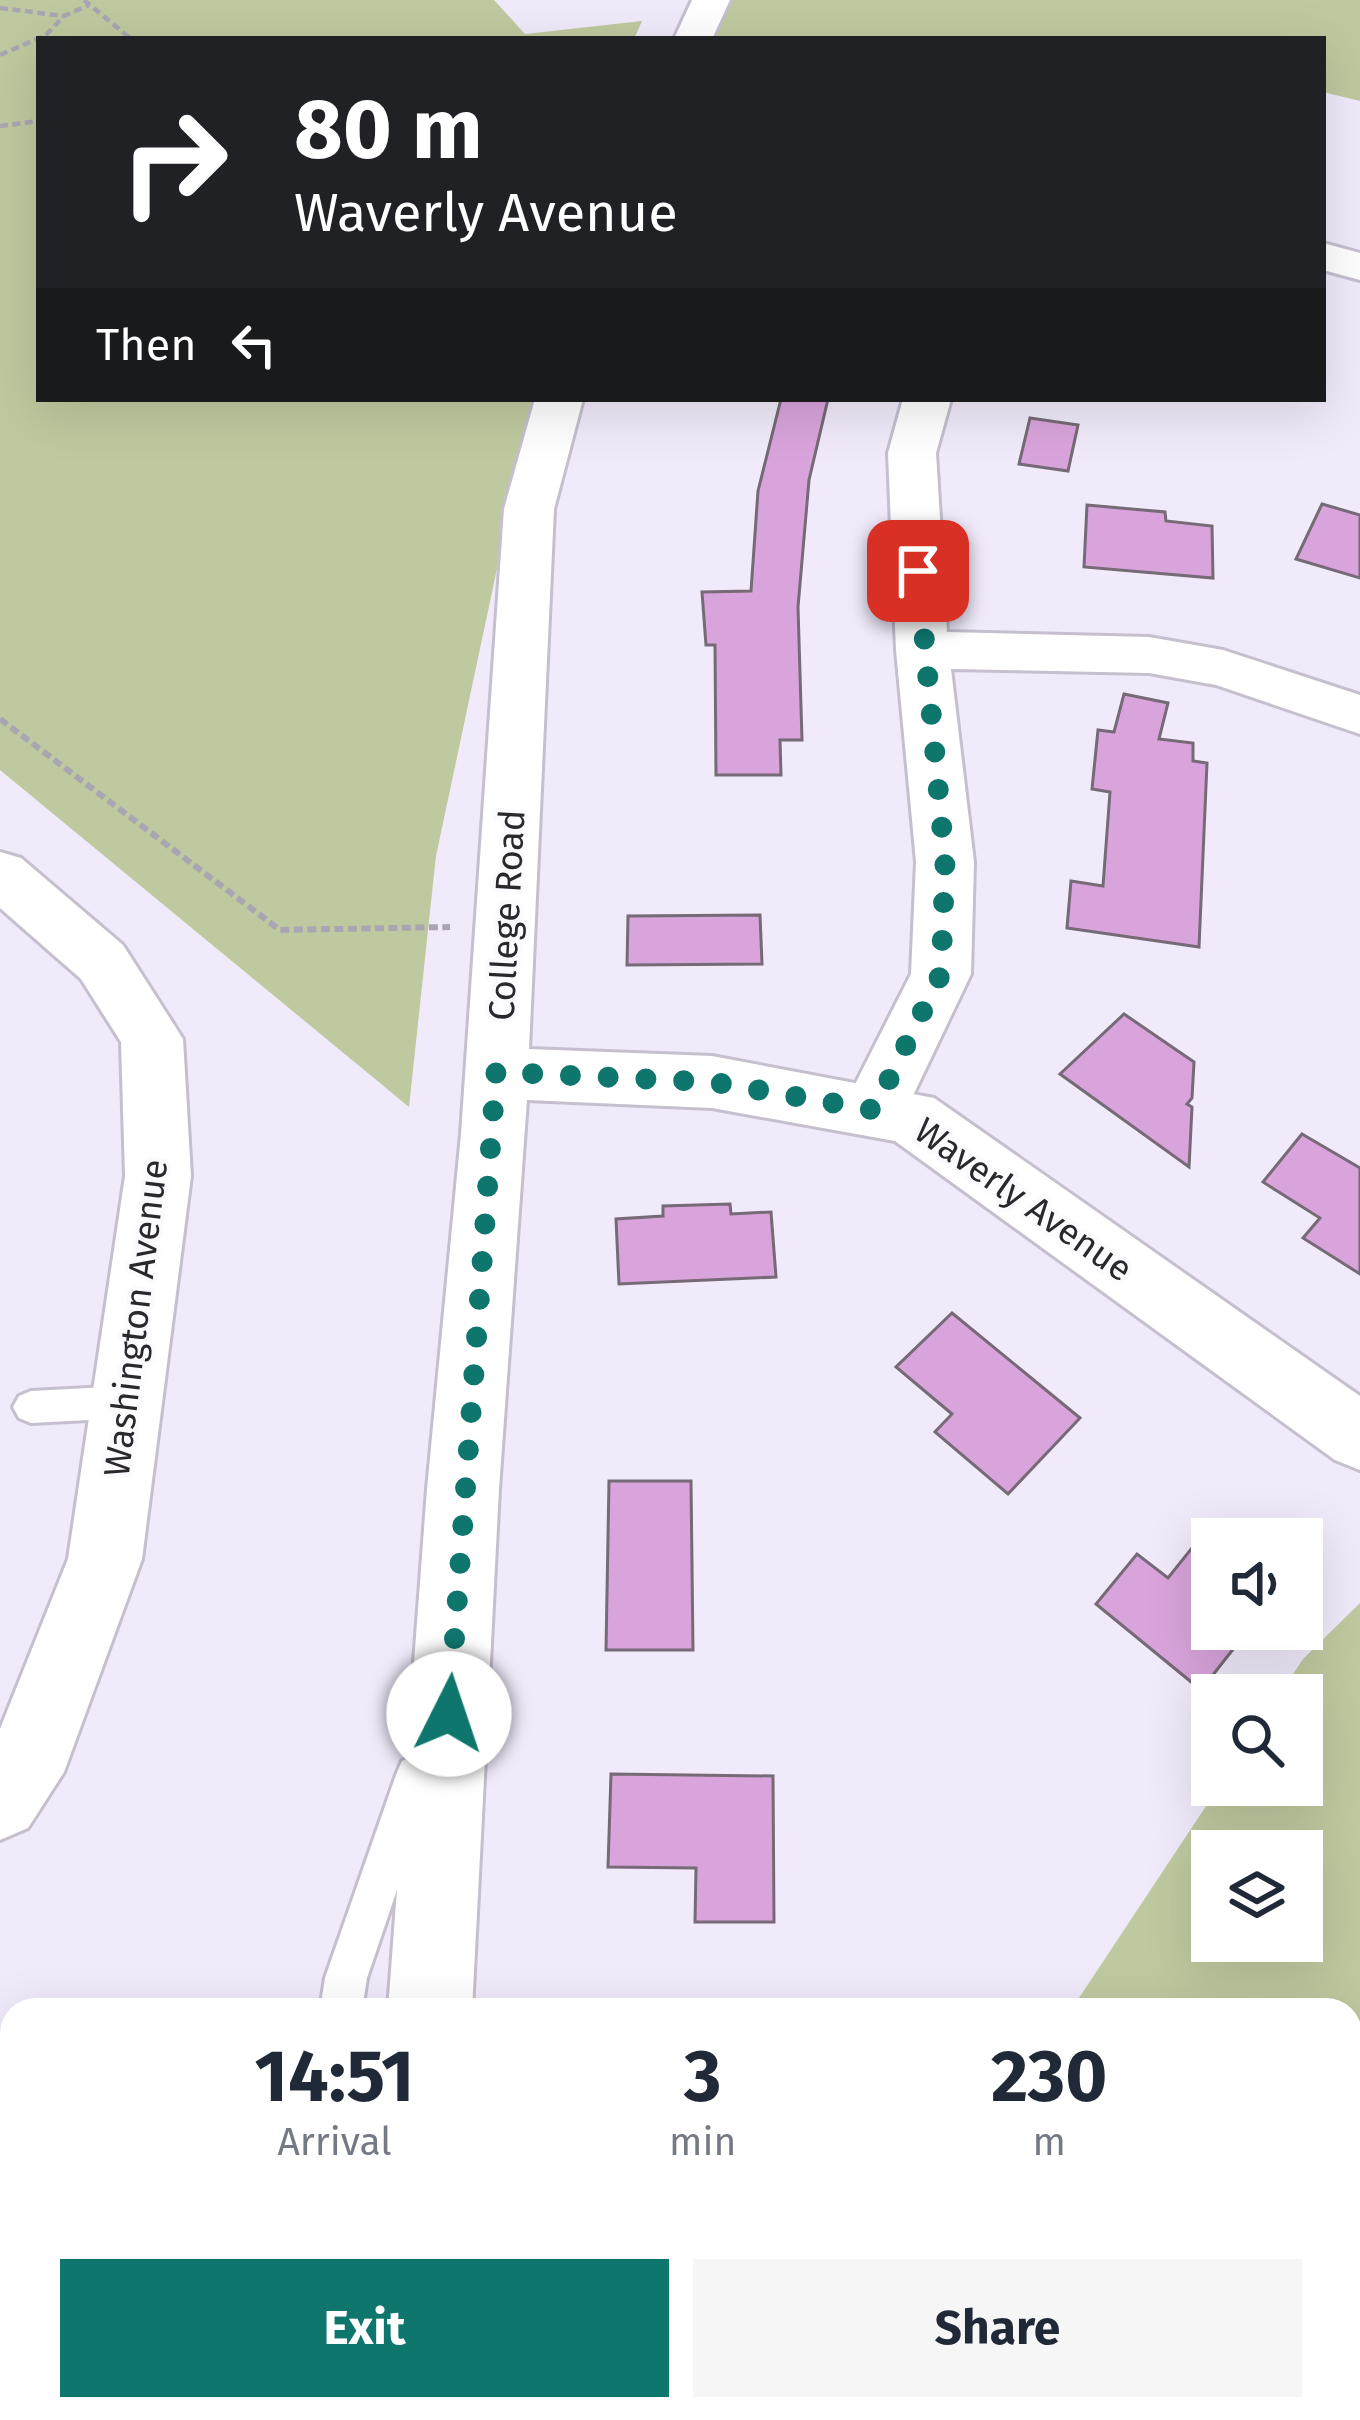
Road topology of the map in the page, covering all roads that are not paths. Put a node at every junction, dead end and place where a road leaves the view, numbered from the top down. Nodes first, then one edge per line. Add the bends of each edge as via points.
1 (711, 0) edge
2 (694, 36) edge
3 (1326, 257) edge
4 (1360, 267) edge
5 (559, 402) edge
6 (926, 402) edge
7 (922, 650) junction
8 (1360, 715) edge
9 (0, 874) edge
10 (496, 1072) junction
11 (874, 1110) junction
12 (127, 1402) junction
13 (32, 1407) dead end
14 (1360, 1437) edge
15 (452, 1672) junction
16 (0, 1800) edge
17 (343, 1998) edge
18 (431, 1998) edge

1 - 2 street
3 - 4 street
5 - 10 street, College Road via 529,509
6 - 7 street via 912,453
7 - 8 street via 1149,655 1223,668
7 - 11 street via 945,862 941,974
9 - 12 street, Washington Avenue via 102,962 152,1039 158,1176
10 - 11 street, Waverly Avenue via 712,1082
10 - 15 street, College Road
11 - 14 street, Waverly Avenue via 916,1120
12 - 13 lane
12 - 16 street, Washington Avenue via 105,1559 36,1744
15 - 17 lane
15 - 18 street, College Road

